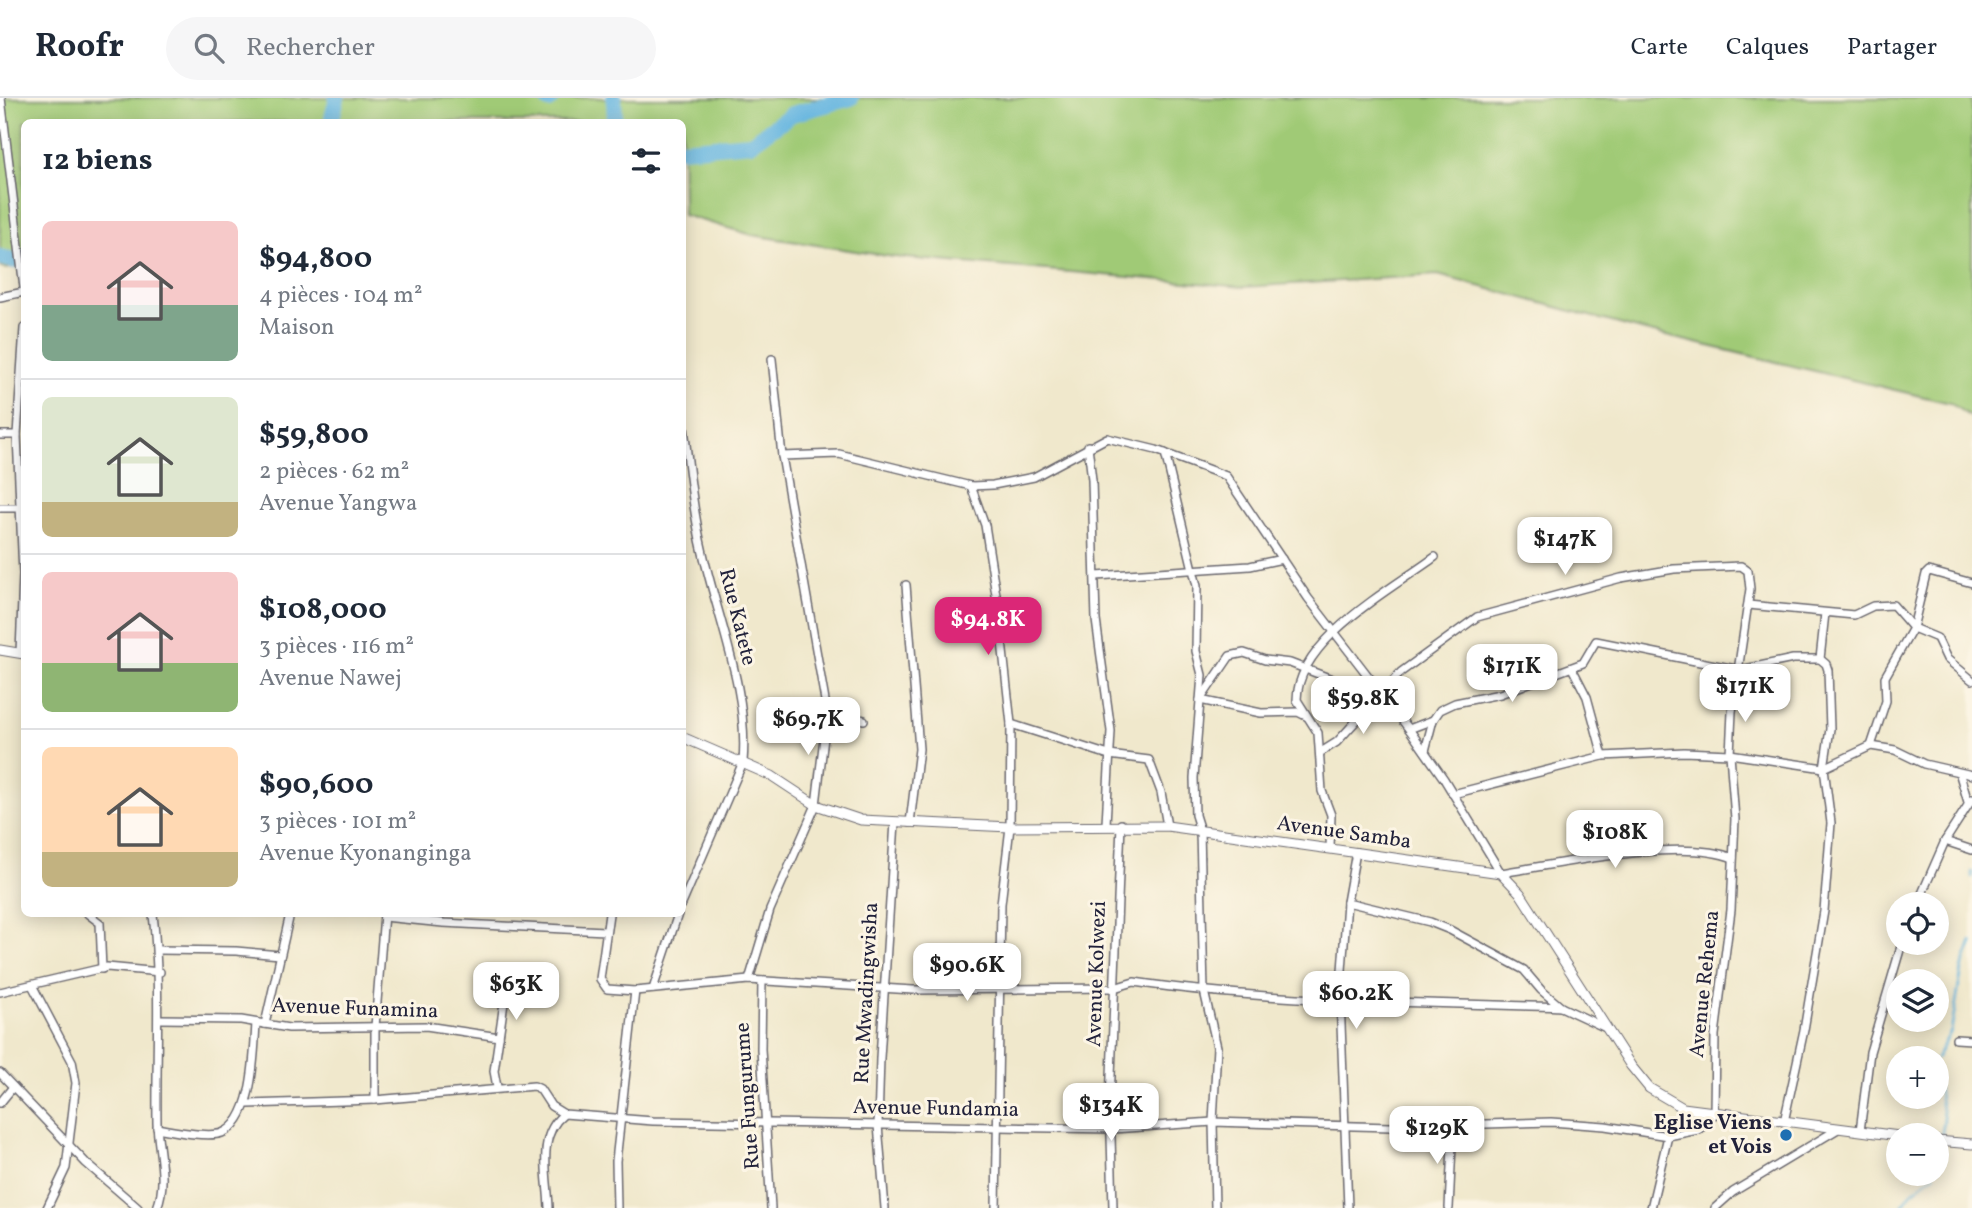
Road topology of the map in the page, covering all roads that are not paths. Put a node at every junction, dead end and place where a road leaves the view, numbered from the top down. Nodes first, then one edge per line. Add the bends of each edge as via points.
1 (1, 98) edge
2 (21, 265) edge
3 (21, 291) edge
4 (0, 297) edge
5 (772, 359) dead end
6 (21, 374) edge
7 (0, 435) edge
8 (17, 435) junction
9 (686, 439) edge
10 (1088, 446) junction
11 (1165, 453) junction
12 (782, 456) junction
13 (971, 486) junction
14 (0, 508) edge
15 (18, 508) junction
16 (21, 548) edge
17 (1435, 557) dead end
18 (1282, 559) junction
19 (1192, 568) junction
20 (1096, 576) junction
21 (1972, 583) edge
22 (906, 585) dead end
23 (1748, 605) junction
24 (1825, 613) junction
25 (1913, 628) junction
26 (1334, 632) junction
27 (0, 650) edge
28 (21, 653) edge
29 (1820, 659) junction
30 (1572, 667) junction
31 (1306, 668) junction
32 (1740, 670) junction
33 (1972, 680) edge
34 (1380, 693) junction
35 (1200, 701) junction
36 (827, 712) junction
37 (1308, 716) junction
38 (864, 720) dead end
39 (1433, 720) junction
40 (1011, 724) junction
41 (1409, 729) junction
42 (686, 739) edge
43 (1871, 746) junction
44 (1424, 751) junction
45 (1321, 752) junction
46 (1730, 754) junction
47 (1109, 755) junction
48 (1603, 756) junction
49 (743, 762) junction
50 (1824, 768) junction
51 (1960, 775) junction
52 (1972, 775) edge
53 (1453, 794) junction
54 (1970, 801) edge
55 (816, 806) junction
56 (894, 822) junction
57 (911, 823) junction
58 (1106, 824) junction
59 (1121, 824) junction
60 (1167, 826) junction
61 (1010, 827) junction
62 (1199, 831) junction
63 (1945, 841) junction
64 (1330, 848) junction
65 (1972, 850) edge
66 (1356, 852) junction
67 (1733, 858) junction
68 (1501, 873) junction
69 (1923, 892) edge
70 (686, 895) edge
71 (1347, 902) junction
72 (92, 917) edge
73 (153, 917) edge
74 (289, 917) edge
75 (384, 917) edge
76 (412, 917) edge
77 (608, 917) edge
78 (677, 917) edge
79 (605, 931) junction
80 (157, 950) junction
81 (1897, 955) edge
82 (279, 956) junction
83 (102, 969) junction
84 (159, 972) junction
85 (749, 980) junction
86 (762, 981) junction
87 (32, 985) junction
88 (999, 988) junction
89 (1114, 988) junction
90 (653, 989) junction
91 (886, 989) junction
92 (635, 991) junction
93 (1204, 991) junction
94 (0, 992) edge
95 (505, 996) dead end
96 (1340, 998) junction
97 (1562, 1007) junction
98 (160, 1019) junction
99 (256, 1023) junction
100 (265, 1024) junction
101 (375, 1027) junction
102 (1607, 1028) junction
103 (499, 1037) junction
104 (1956, 1039) dead end
105 (1972, 1040) edge
106 (0, 1073) edge
107 (12, 1087) junction
108 (497, 1087) junction
109 (371, 1101) junction
110 (0, 1103) edge
111 (248, 1104) junction
112 (564, 1114) junction
113 (1714, 1114) junction
114 (621, 1119) junction
115 (1213, 1122) junction
116 (1784, 1122) junction
117 (764, 1123) junction
118 (1343, 1123) junction
119 (878, 1125) junction
120 (1453, 1125) junction
121 (157, 1128) junction
122 (998, 1128) junction
123 (1113, 1129) junction
124 (1838, 1129) junction
125 (1860, 1130) junction
126 (1886, 1134) edge
127 (1668, 1136) junction
128 (1949, 1142) edge
129 (68, 1143) junction
130 (1972, 1144) edge
131 (47, 1208) edge
132 (138, 1208) edge
133 (157, 1208) edge
134 (550, 1208) edge
135 (617, 1208) edge
136 (771, 1208) edge
137 (885, 1208) edge
138 (996, 1208) edge
139 (1113, 1208) edge
140 (1215, 1208) edge
141 (1348, 1208) edge
142 (1449, 1208) edge
143 (1651, 1208) edge
144 (1715, 1208) edge

1 - 2 street
3 - 4 street
5 - 12 street
6 - 8 street
7 - 8 street
8 - 15 street
9 - 49 street, Rue Katete via 702,550 741,707 746,738
10 - 11 street via 1107,438
10 - 13 street via 1020,481
10 - 20 street
11 - 18 street via 1226,476
11 - 19 street
12 - 13 street via 839,454
12 - 36 street
13 - 40 street via 985,525
14 - 15 street
15 - 16 street
17 - 26 street
18 - 19 street via 1250,566
18 - 26 street
19 - 20 street
19 - 35 street via 1197,586
20 - 47 street via 1096,620 1111,730
21 - 25 street via 1929,571
22 - 57 street via 919,749
23 - 24 street
23 - 32 street, Avenue Rehema
23 - 34 street, Avenue Rehema via 1750,578 1741,566 1674,569 1620,578 1478,617
24 - 25 street via 1854,615 1873,606 1893,604
24 - 29 street
25 - 33 street via 1937,638 1947,659
25 - 43 street via 1885,677 1886,701
26 - 31 street via 1320,644
26 - 34 street
27 - 28 street
29 - 32 street via 1793,659
29 - 50 street via 1828,670
30 - 32 street via 1583,663 1597,641 1603,641
30 - 39 street via 1500,694 1445,706
30 - 48 street via 1587,697
31 - 34 street
31 - 35 street via 1233,653
31 - 37 street via 1297,700
32 - 46 street, Avenue Rehema
34 - 41 street
34 - 45 street via 1337,742
35 - 37 street
35 - 62 street via 1194,778
36 - 38 street
36 - 55 street
37 - 45 street via 1318,733
39 - 41 street
39 - 44 street
40 - 47 street
40 - 61 street
41 - 44 street
42 - 49 street, Avenue Samba
43 - 50 street
43 - 51 street via 1895,750
44 - 53 street
45 - 64 street via 1322,791 1331,815
46 - 48 street
46 - 50 street
46 - 67 street, Avenue Rehema via 1735,797
47 - 58 street
47 - 60 street via 1149,760
48 - 53 street
49 - 55 street, Avenue Samba
49 - 70 street, Rue Katete
50 - 116 street via 1831,823 1824,911
51 - 52 street
51 - 54 street
53 - 68 street
54 - 63 street
55 - 56 street, Avenue Samba via 861,820
55 - 85 street via 771,910
56 - 57 street, Avenue Samba
56 - 91 street, Rue Mwadingwisha
57 - 61 street, Avenue Samba
58 - 59 street, Avenue Samba
58 - 61 street, Avenue Samba
59 - 60 street, Avenue Samba
59 - 89 street, Avenue Kolwezi
60 - 62 street, Avenue Samba
61 - 88 street via 1001,904
62 - 64 street, Avenue Samba
62 - 93 street
63 - 65 street
63 - 69 street
64 - 66 street, Avenue Samba
66 - 68 street, Avenue Samba
66 - 71 street
67 - 68 street via 1711,852 1659,851
67 - 113 street, Avenue Rehema via 1715,1035
68 - 102 street via 1520,893
71 - 96 street
71 - 97 street via 1450,930 1524,970
72 - 83 street via 100,923
73 - 80 street
74 - 82 street
75 - 101 street
76 - 79 street
77 - 79 street
78 - 90 street
79 - 92 street via 602,985
80 - 82 street
80 - 84 street
81 - 125 street via 1870,1052
82 - 100 street
83 - 84 street
83 - 87 street
84 - 98 street
85 - 86 street
85 - 90 street
86 - 91 street
86 - 117 street, Rue Fungurume
87 - 94 street
87 - 129 street via 72,1061 75,1111
88 - 89 street
88 - 91 street
88 - 122 street
89 - 93 street via 1134,982
89 - 123 street, Avenue Kolwezi
90 - 92 street
91 - 119 street, Rue Mwadingwisha
92 - 114 street
93 - 96 street via 1265,998
93 - 115 street via 1217,1047
95 - 103 street
96 - 97 street
96 - 118 street
97 - 102 street
98 - 99 street, Avenue Funamina
98 - 121 street
99 - 100 street, Avenue Funamina
99 - 111 street
100 - 101 street, Avenue Funamina
101 - 103 street, Avenue Funamina via 426,1026
101 - 109 street
102 - 113 street via 1649,1088 1683,1108
103 - 108 street via 494,1071
104 - 105 street
106 - 107 street
107 - 110 street
107 - 129 street
108 - 109 street
108 - 112 street via 534,1086
109 - 111 street
111 - 121 street via 225,1132
112 - 114 street, Avenue Fundamia
112 - 134 street via 552,1123 546,1138
113 - 116 street
113 - 127 street, Avenue Fundamia via 1698,1130
114 - 117 street, Avenue Fundamia
114 - 135 street
115 - 118 street, Avenue Fundamia
115 - 123 street, Avenue Fundamia
115 - 140 street
116 - 124 street
117 - 119 street, Avenue Fundamia
117 - 136 street, Rue Fungurume
118 - 120 street, Avenue Fundamia
118 - 141 street
119 - 122 street, Avenue Fundamia
119 - 137 street, Rue Mwadingwisha
120 - 127 street, Avenue Fundamia via 1579,1123
120 - 142 street
121 - 133 street via 164,1187
122 - 123 street, Avenue Fundamia
122 - 138 street
123 - 139 street, Avenue Kolwezi
124 - 125 street
124 - 144 street via 1733,1192
125 - 126 street
127 - 143 street
128 - 130 street
129 - 131 street via 66,1168
129 - 132 street

